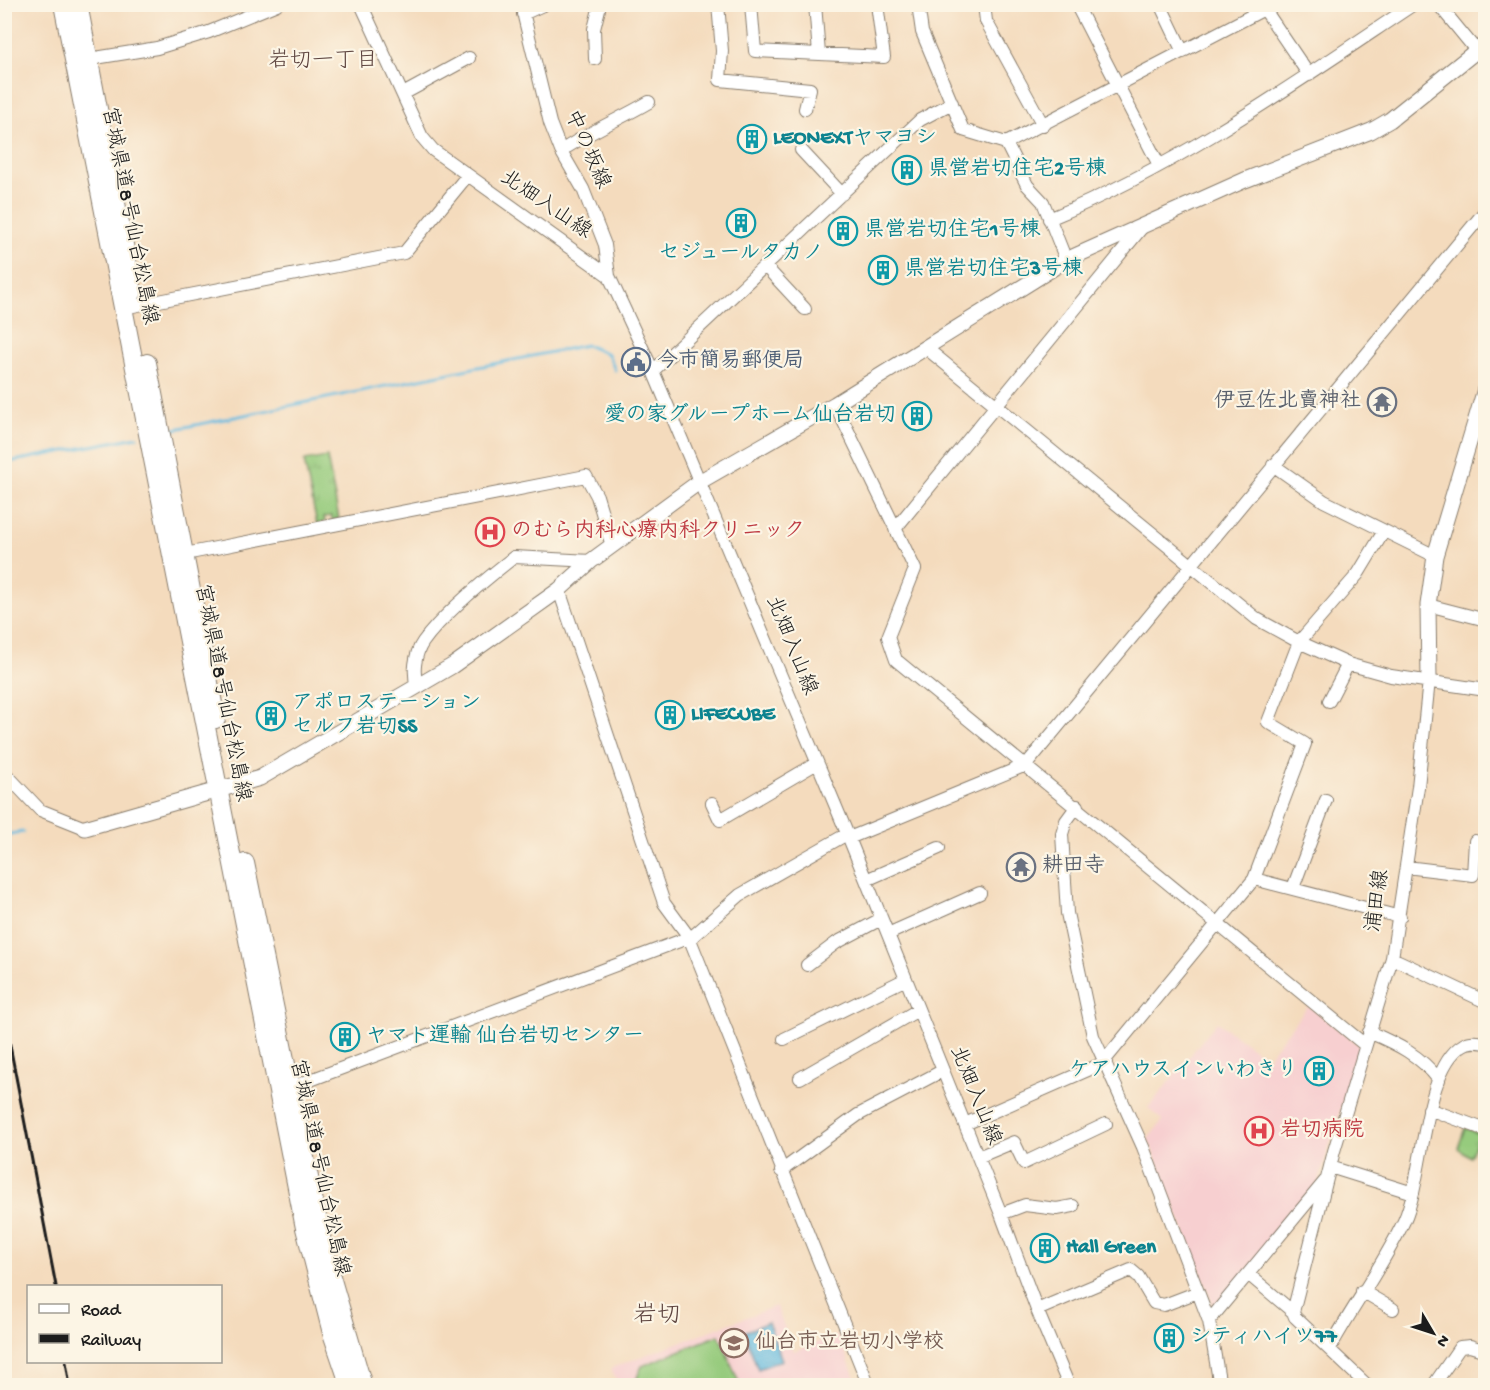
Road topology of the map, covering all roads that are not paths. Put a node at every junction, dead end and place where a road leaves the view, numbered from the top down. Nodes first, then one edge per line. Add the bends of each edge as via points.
1 (63, 4) edge
2 (78, 4) edge
3 (277, 4) edge
4 (361, 4) edge
5 (545, 4) edge
6 (597, 4) edge
7 (718, 4) edge
8 (751, 4) edge
9 (815, 4) edge
10 (877, 4) edge
11 (918, 4) edge
12 (984, 4) edge
13 (1076, 4) edge
14 (1160, 4) edge
15 (1414, 4) edge
16 (1438, 4) edge
17 (1267, 6) edge
18 (522, 9) edge
19 (1480, 46) edge
20 (1183, 52) junction
21 (819, 54) junction
22 (469, 58) dead end
23 (89, 59) junction
24 (595, 59) dead end
25 (1309, 75) junction
26 (1116, 87) junction
27 (403, 94) junction
28 (650, 102) dead end
29 (952, 103) junction
30 (805, 109) dead end
31 (1043, 125) junction
32 (1006, 143) junction
33 (801, 150) dead end
34 (561, 151) junction
35 (1160, 165) junction
36 (467, 176) junction
37 (842, 194) junction
38 (1485, 210) edge
39 (1049, 219) junction
40 (1147, 222) junction
41 (1066, 260) junction
42 (765, 266) junction
43 (609, 276) junction
44 (129, 307) junction
45 (805, 309) dead end
46 (926, 348) junction
47 (653, 371) junction
48 (1485, 386) edge
49 (835, 404) junction
50 (996, 406) junction
51 (1273, 465) junction
52 (699, 483) junction
53 (895, 529) junction
54 (1384, 531) junction
55 (612, 546) junction
56 (185, 554) junction
57 (1435, 556) junction
58 (591, 561) junction
59 (1190, 566) junction
60 (559, 590) junction
61 (1428, 605) junction
62 (1485, 620) edge
63 (1299, 642) junction
64 (1348, 664) junction
65 (1429, 680) junction
66 (417, 687) junction
67 (1485, 690) edge
68 (1329, 701) dead end
69 (817, 763) junction
70 (1026, 765) junction
71 (4, 772) edge
72 (223, 789) junction
73 (1326, 800) dead end
74 (712, 803) dead end
75 (1077, 806) junction
76 (85, 828) joint
77 (848, 836) junction
78 (1475, 841) dead end
79 (939, 848) dead end
80 (1406, 867) junction
81 (1254, 879) junction
82 (866, 880) junction
83 (1293, 888) junction
84 (980, 893) dead end
85 (1400, 917) junction
86 (881, 919) junction
87 (1217, 925) junction
88 (888, 934) junction
89 (689, 937) junction
90 (1392, 958) junction
91 (807, 964) dead end
92 (906, 980) junction
93 (1485, 1002) edge
94 (918, 1010) junction
95 (1370, 1032) junction
96 (784, 1039) dead end
97 (1485, 1043) edge
98 (1365, 1045) junction
99 (1106, 1061) junction
100 (942, 1071) junction
101 (801, 1078) dead end
102 (1439, 1080) junction
103 (284, 1090) junction
104 (1428, 1109) junction
105 (965, 1124) junction
106 (1106, 1124) dead end
107 (1485, 1130) edge
108 (978, 1157) junction
109 (781, 1171) junction
110 (1329, 1172) junction
111 (1413, 1193) junction
112 (1073, 1206) dead end
113 (1001, 1214) junction
114 (1248, 1274) junction
115 (1362, 1291) junction
116 (1198, 1292) junction
117 (1394, 1309) dead end
118 (1037, 1310) junction
119 (1293, 1312) junction
120 (1209, 1321) junction
121 (1330, 1348) junction
122 (1485, 1352) edge
123 (350, 1386) edge
124 (363, 1386) edge
125 (869, 1386) edge
126 (1069, 1386) edge
127 (1220, 1386) edge
128 (1368, 1386) edge
129 (1433, 1386) edge

1 - 44 main road, 宮城県道8号仙台松島線
2 - 23 main road, 宮城県道8号仙台松島線
3 - 23 street via 157,48
4 - 27 street, 北畑入山線
5 - 18 street
6 - 24 street
7 - 30 street via 720,80 810,89
8 - 21 street via 755,51
9 - 21 street
10 - 21 street via 884,57
11 - 29 street via 922,33
12 - 31 street via 986,21
13 - 26 street
14 - 20 street
15 - 25 street
16 - 19 street
17 - 20 street
17 - 25 street
18 - 34 street, 中の坂線 via 550,123
19 - 40 street via 1390,120 1371,131
20 - 26 street
22 - 27 street
23 - 44 main road, 宮城県道8号仙台松島線
25 - 35 street
26 - 31 street
26 - 35 street
27 - 36 street, 北畑入山線 via 422,137
28 - 34 street
29 - 32 street via 963,130
29 - 37 street via 920,120
31 - 32 street
32 - 39 street via 1027,185 1043,202
33 - 37 street
34 - 43 street, 中の坂線 via 583,189 605,245
35 - 39 street via 1095,200
36 - 43 street, 北畑入山線
36 - 44 street via 404,253
37 - 42 street
38 - 51 street
39 - 41 street
40 - 41 street
40 - 50 street
41 - 46 street
42 - 45 street
42 - 47 street
43 - 47 street, 北畑入山線
44 - 56 main road, 宮城県道8号仙台松島線
44 - 72 main road, 宮城県道8号仙台松島線
46 - 49 street
46 - 50 street
47 - 52 street, 北畑入山線
48 - 57 street, 浦田線
49 - 52 street
49 - 53 street
50 - 53 street
50 - 59 street
51 - 54 street via 1324,501
51 - 59 street
52 - 55 street
52 - 69 street, 北畑入山線
53 - 70 street via 915,569 888,638 897,660
54 - 57 street
54 - 63 street via 1358,573
55 - 56 street via 597,496 586,476
55 - 58 street
56 - 72 main road, 宮城県道8号仙台松島線
57 - 61 street, 浦田線
58 - 60 street
58 - 66 street via 514,557 478,586 422,643 414,675
59 - 63 street via 1257,619
59 - 70 street
60 - 66 street
60 - 89 street via 664,903
61 - 62 street
61 - 65 street, 浦田線
63 - 64 street
63 - 81 street via 1268,722 1305,744
64 - 65 street via 1390,676
64 - 68 street
65 - 67 street
65 - 80 street, 浦田線 via 1419,787
66 - 72 street via 260,778
69 - 74 street via 720,820
69 - 77 street, 北畑入山線
70 - 75 street
70 - 77 street
71 - 76 street via 40,810
72 - 76 street
72 - 103 main road, 宮城県道8号仙台松島線
73 - 83 street
75 - 87 street
75 - 99 street via 1062,834 1066,913 1093,1036
77 - 82 street, 北畑入山線
77 - 89 street via 740,895
78 - 80 street via 1473,875
79 - 82 street
80 - 85 street, 浦田線
81 - 83 street
81 - 87 street
82 - 86 street, 北畑入山線
83 - 85 street
84 - 88 street
85 - 90 street, 浦田線
86 - 88 street, 北畑入山線
86 - 91 street
87 - 98 street
87 - 99 street
88 - 92 street, 北畑入山線
89 - 103 street
89 - 109 street
90 - 93 street
90 - 95 street, 浦田線
92 - 94 street, 北畑入山線
92 - 96 street
94 - 100 street, 北畑入山線
94 - 101 street
95 - 98 street, 浦田線
95 - 102 street via 1405,1048 1428,1065
97 - 102 street via 1472,1041 1455,1051
98 - 110 street, 浦田線
99 - 105 street
99 - 116 street
100 - 105 street, 北畑入山線
100 - 109 street via 858,1115
102 - 104 street
103 - 123 main road, 宮城県道8号仙台松島線 via 305,1228
103 - 124 main road, 宮城県道8号仙台松島線
104 - 107 street
104 - 111 street
105 - 108 street, 北畑入山線
106 - 108 street via 1024,1163 1014,1142
108 - 113 street, 北畑入山線
109 - 125 street
110 - 111 street
110 - 114 street
110 - 119 street, 浦田線
111 - 115 street via 1405,1219
112 - 113 street via 1057,1209 1025,1205
113 - 118 street, 北畑入山線
114 - 119 street
114 - 120 street
115 - 117 street
115 - 121 street
116 - 118 street via 1164,1305 1154,1303 1131,1270
116 - 120 street
118 - 126 street, 北畑入山線
119 - 121 street
120 - 127 street
121 - 128 street
122 - 129 street via 1460,1347

